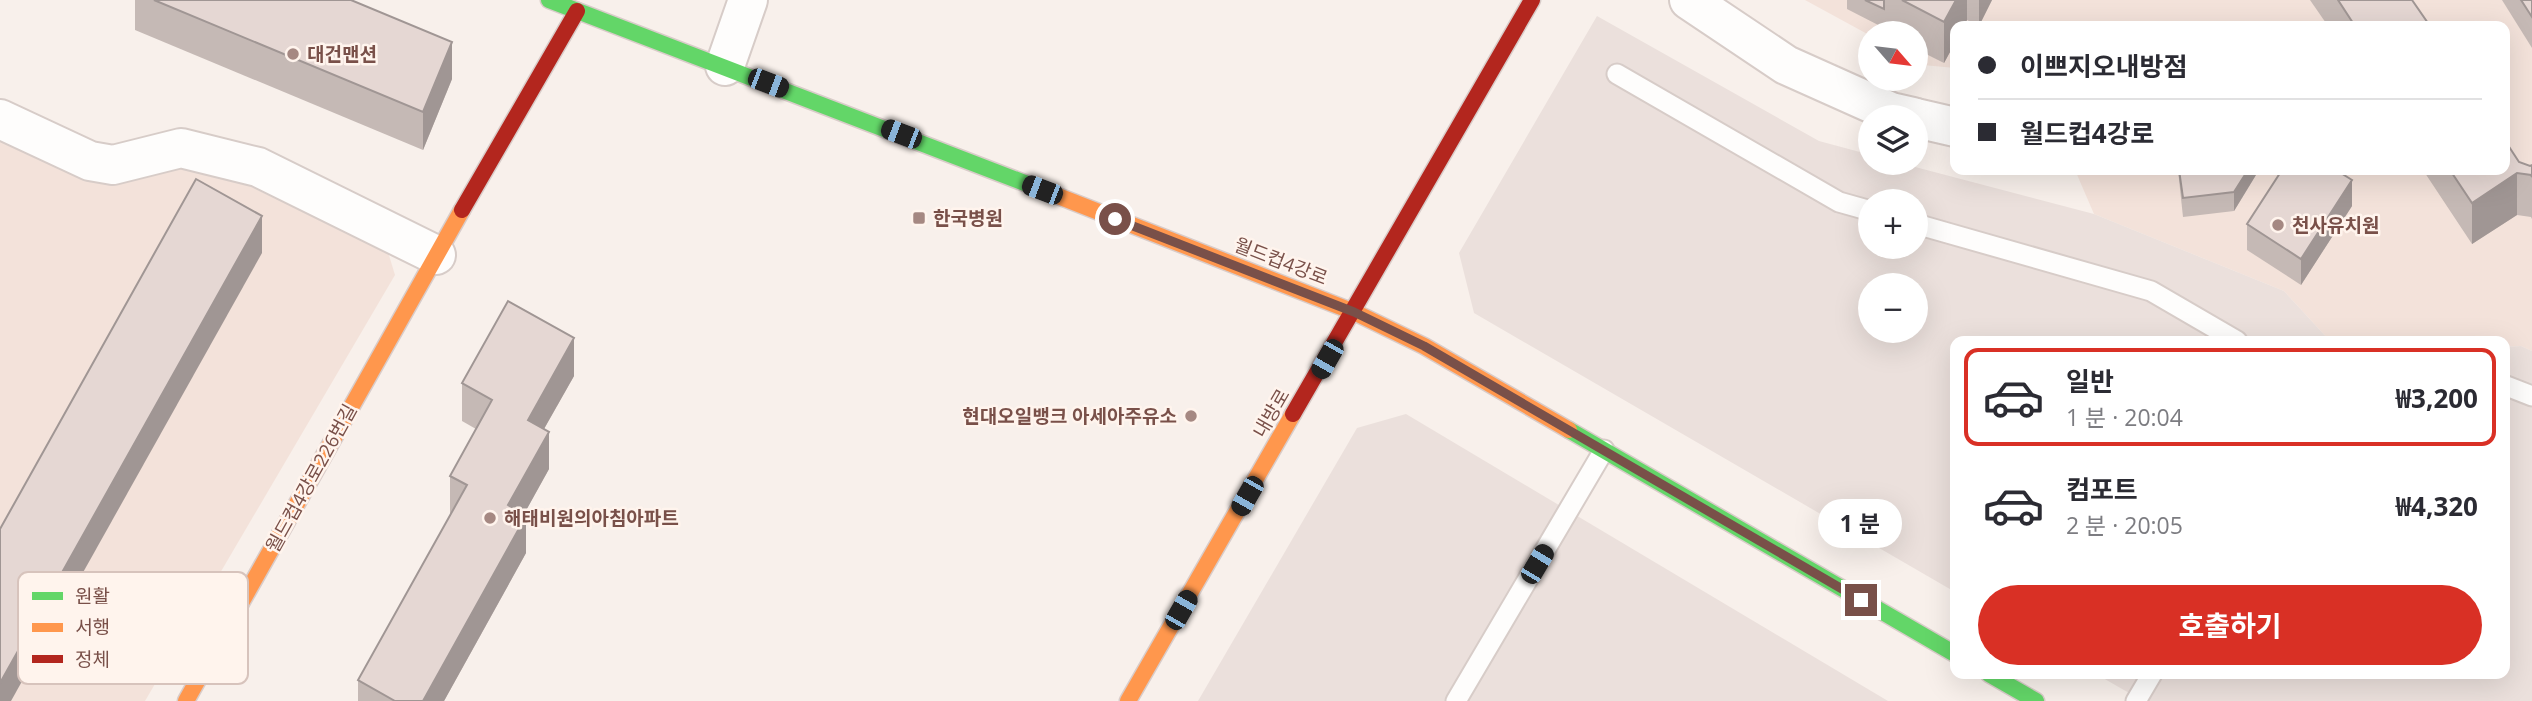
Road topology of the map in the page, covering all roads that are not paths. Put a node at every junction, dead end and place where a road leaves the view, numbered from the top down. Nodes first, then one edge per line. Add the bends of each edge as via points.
1 (549, 0) edge
2 (748, 0) edge
3 (1532, 0) edge
4 (1689, 0) edge
5 (577, 11) junction
6 (724, 65) junction
7 (1618, 74) dead end
8 (1875, 105) edge
9 (0, 119) edge
10 (1928, 121) edge
11 (1950, 126) edge
12 (1858, 207) edge
13 (1928, 227) edge
14 (436, 255) junction
15 (1354, 312) junction
16 (2228, 336) edge
17 (2510, 387) edge
18 (2532, 396) edge
19 (1604, 450) junction
20 (248, 590) edge
21 (1950, 651) edge
22 (1998, 679) edge
23 (2149, 679) edge
24 (196, 684) edge
25 (186, 701) edge
26 (1128, 701) edge
27 (1456, 701) edge
28 (2036, 701) edge
29 (2136, 701) edge

1 - 5 street, 월드컵4강로
2 - 6 street
3 - 15 street, 내방로
4 - 8 street via 1786,65
5 - 6 street, 월드컵4강로
5 - 14 street, 월드컵4강로226번길
6 - 15 street, 월드컵4강로
7 - 12 lane via 1839,202
9 - 14 street via 99,163 113,165 181,148 258,167
10 - 11 street
13 - 16 lane via 2151,292
14 - 20 street, 월드컵4강로226번길
15 - 19 street, 월드컵4강로 via 1424,346
15 - 26 street, 내방로
17 - 18 lane
19 - 21 street, 월드컵4강로
19 - 27 lane
22 - 28 street
23 - 29 lane
24 - 25 street, 월드컵4강로226번길

